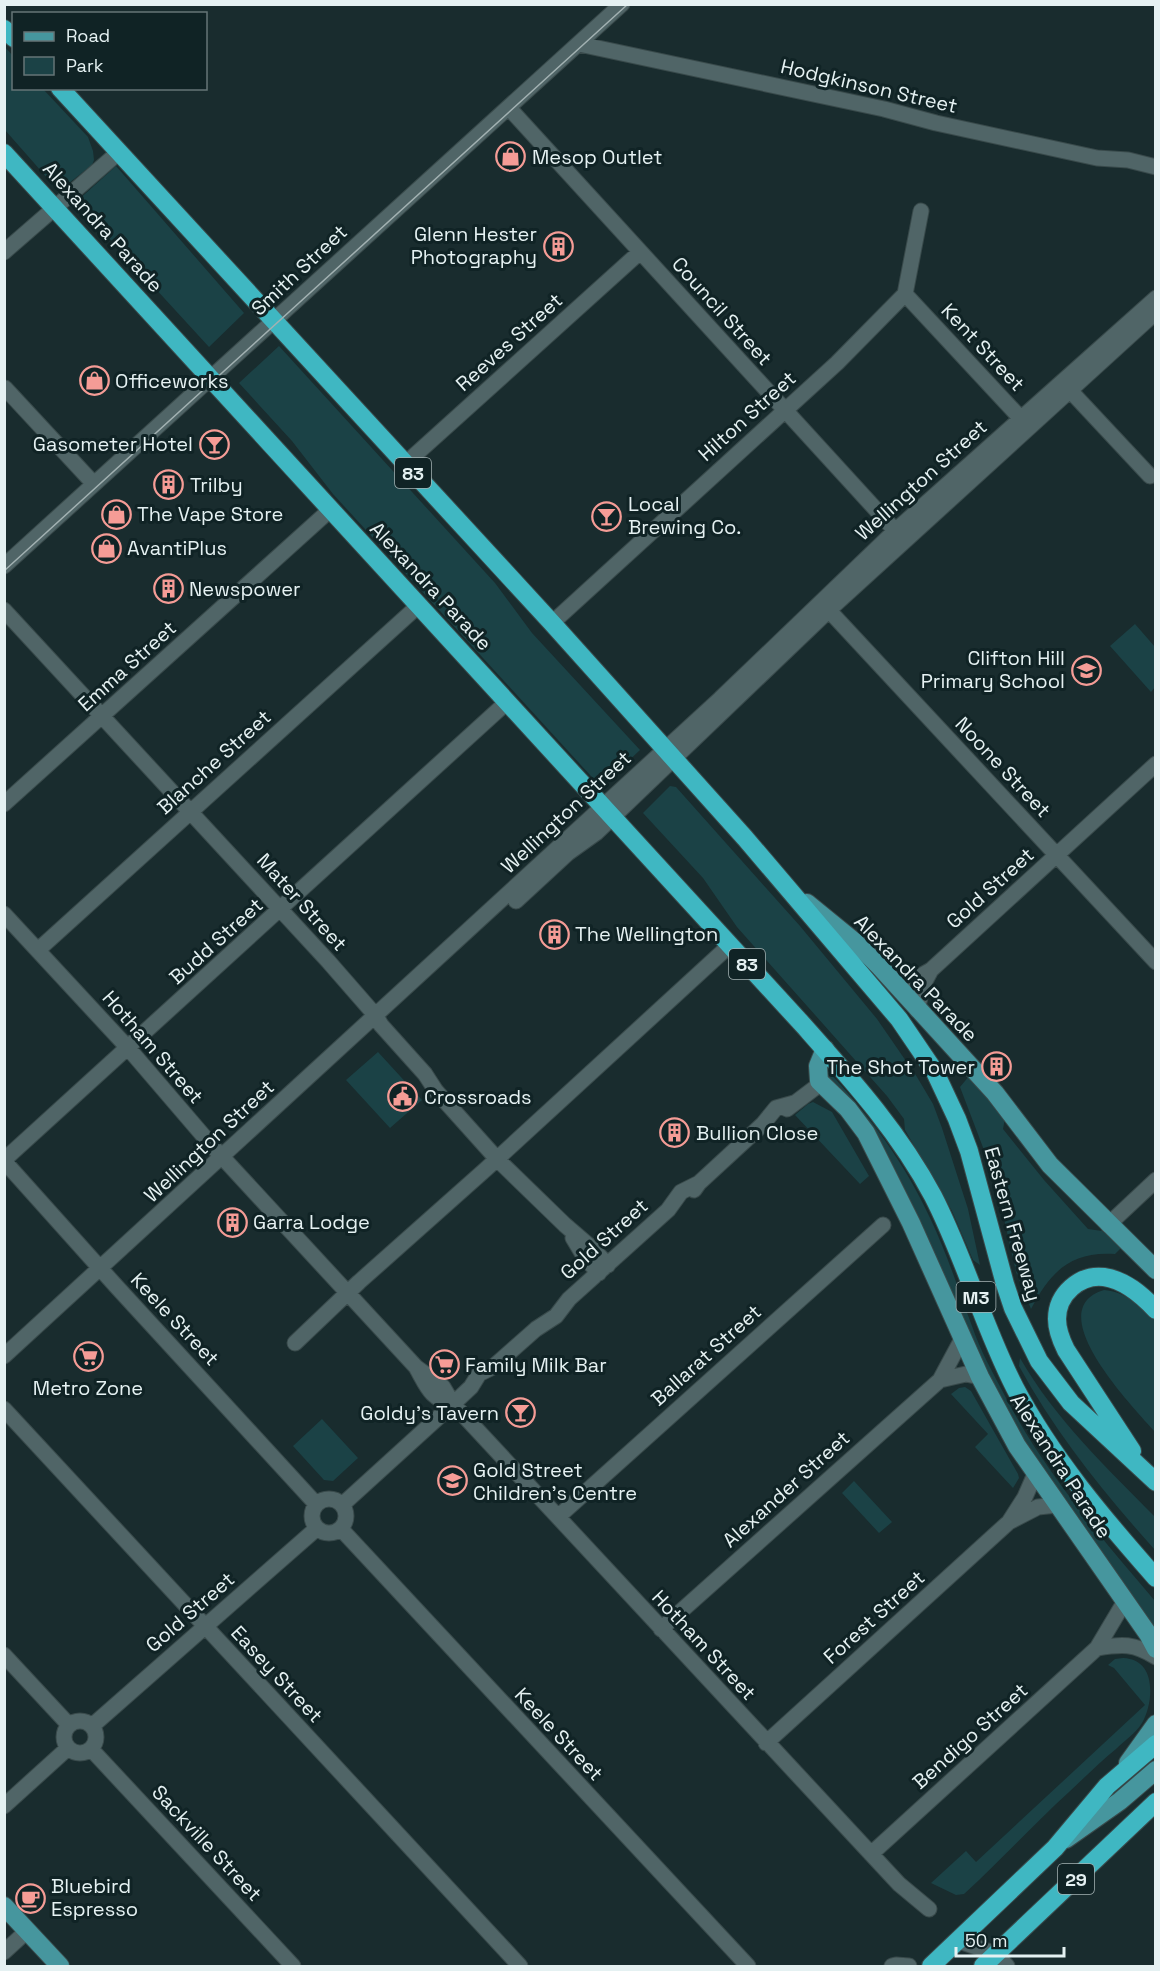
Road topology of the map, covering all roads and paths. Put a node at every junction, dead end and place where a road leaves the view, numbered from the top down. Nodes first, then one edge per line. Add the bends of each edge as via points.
1 (622, 4) edge
2 (579, 44) junction
3 (62, 90) edge
4 (509, 108) junction
5 (119, 152) junction
6 (4, 153) edge
7 (1153, 166) edge
8 (55, 208) junction
9 (921, 211) dead end
10 (4, 252) edge
11 (640, 252) junction
12 (906, 294) junction
13 (1155, 298) edge
14 (1155, 312) edge
15 (273, 322) junction
16 (212, 379) junction
17 (1066, 386) junction
18 (5, 388) edge
19 (785, 410) junction
20 (1025, 423) junction
21 (405, 464) junction
22 (1150, 476) dead end
23 (94, 484) junction
24 (330, 510) junction
25 (900, 536) junction
26 (4, 566) edge
27 (825, 605) junction
28 (418, 606) junction
29 (4, 610) edge
30 (552, 623) junction
31 (507, 702) junction
32 (104, 715) junction
33 (669, 754) junction
34 (1155, 764) edge
35 (4, 804) edge
36 (190, 811) junction
37 (608, 811) junction
38 (1057, 856) junction
39 (783, 883) junction
40 (281, 909) junction
41 (4, 914) edge
42 (730, 945) junction
43 (38, 950) junction
44 (1155, 962) edge
45 (931, 970) junction
46 (896, 985) junction
47 (873, 988) joint
48 (917, 1010) junction
49 (378, 1020) junction
50 (129, 1049) junction
51 (825, 1050) junction
52 (820, 1084) junction
53 (497, 1159) junction
54 (4, 1161) edge
55 (226, 1161) junction
56 (1155, 1180) edge
57 (1108, 1224) junction
58 (883, 1225) dead end
59 (604, 1269) junction
60 (1155, 1270) edge
61 (104, 1272) junction
62 (348, 1293) junction
63 (1155, 1310) edge
64 (962, 1339) junction
65 (295, 1343) dead end
66 (4, 1356) edge
67 (4, 1368) edge
68 (980, 1377) junction
69 (940, 1380) junction
70 (453, 1404) junction
71 (4, 1409) edge
72 (1035, 1474) junction
73 (1151, 1477) edge
74 (316, 1504) junction
75 (342, 1505) junction
76 (1057, 1505) junction
77 (559, 1516) junction
78 (1009, 1522) junction
79 (316, 1529) junction
80 (341, 1529) junction
81 (1155, 1578) edge
82 (1125, 1601) junction
83 (204, 1627) junction
84 (661, 1629) junction
85 (1097, 1648) junction
86 (1155, 1649) edge
87 (4, 1655) edge
88 (1155, 1657) edge
89 (1155, 1724) edge
90 (69, 1725) junction
91 (92, 1726) junction
92 (766, 1743) junction
93 (1155, 1744) edge
94 (68, 1748) junction
95 (91, 1749) junction
96 (1155, 1770) edge
97 (1120, 1774) junction
98 (1155, 1802) edge
99 (4, 1806) edge
100 (1055, 1848) junction
101 (871, 1854) junction
102 (4, 1906) edge
103 (929, 1909) dead end
104 (27, 1931) junction
105 (959, 1941) junction
106 (4, 1952) edge
107 (995, 1962) edge
108 (60, 1966) edge
109 (293, 1966) edge
110 (520, 1966) edge
111 (748, 1966) edge
112 (892, 1966) edge
113 (909, 1966) edge
114 (931, 1966) edge

1 - 2 street, Smith Street
2 - 4 street, Smith Street
2 - 7 street, Hodgkinson Street via 1097,158
3 - 5 highway, Alexandra Parade / 83
4 - 11 street, Council Street
4 - 15 street, Smith Street
5 - 8 street
5 - 15 highway, Alexandra Parade / 83
6 - 8 highway, Alexandra Parade / 83
8 - 10 street
8 - 16 highway, Alexandra Parade / 83
9 - 12 street
11 - 19 street, Council Street
11 - 21 street, Reeves Street
12 - 19 street, Hilton Street
12 - 20 street, Kent Street
13 - 17 street, Wellington Street
14 - 17 street, Wellington Street
15 - 16 street, Smith Street
15 - 21 highway, Alexandra Parade / 83
16 - 23 street, Smith Street
16 - 24 highway, Alexandra Parade / 83
17 - 20 street, Wellington Street
17 - 22 street
18 - 23 street
19 - 25 street, Council Street
19 - 30 street, Hilton Street
20 - 25 street, Wellington Street
21 - 30 highway, Alexandra Parade / 83
23 - 26 street, Smith Street
24 - 28 highway, Alexandra Parade / 83
24 - 32 street, Emma Street
25 - 27 street, Wellington Street
27 - 33 street, Wellington Street
27 - 38 street, Noone Street
28 - 31 highway, Alexandra Parade / 83
28 - 36 street, Blanche Street
29 - 32 street, Mater Street
30 - 33 highway, Alexandra Parade / 83
31 - 37 highway, Alexandra Parade / 83
31 - 40 street, Budd Street
32 - 35 street, Emma Street
32 - 36 street, Mater Street
33 - 37 street, Wellington Street
33 - 39 highway, Alexandra Parade / 83
34 - 38 street, Gold Street
36 - 40 street, Mater Street
36 - 43 street, Blanche Street
37 - 42 highway, Alexandra Parade / 83
37 - 49 street, Wellington Street
38 - 44 street, Noone Street
38 - 45 street, Gold Street
39 - 46 main road, Alexandra Parade via 856,943
39 - 47 highway, Alexandra Parade / M3
40 - 49 street, Mater Street
40 - 50 street, Budd Street
41 - 43 street, Hotham Street
42 - 51 highway, Alexandra Parade / 83
42 - 53 street
43 - 50 street, Hotham Street
45 - 46 street, Gold Street
45 - 48 street, Gold Street
46 - 48 main road, Alexandra Parade
47 - 73 highway, Eastern Freeway / M3 via 917,1044 947,1095 969,1151 1013,1308 1039,1361 1071,1403
48 - 57 main road, Alexandra Parade via 995,1093 1050,1165
49 - 53 street, Mater Street
49 - 55 street, Wellington Street
50 - 54 street, Budd Street
50 - 55 street, Hotham Street
51 - 52 main road via 818,1070
51 - 81 highway, Alexandra Parade / M3 via 899,1140 933,1196 1015,1388 1037,1427 1078,1485
52 - 59 street, Gold Street via 783,1114 763,1124 687,1198 668,1210
52 - 64 main road, Alexandra Parade via 848,1109 866,1133
53 - 59 street, Mater Street via 594,1250
53 - 62 street
54 - 61 street, Keele Street
55 - 61 street, Wellington Street
55 - 62 street, Hotham Street
56 - 57 street
57 - 60 main road, Alexandra Parade
58 - 77 street, Ballarat Street
59 - 70 street, Gold Street via 556,1316 493,1367 485,1381 471,1387
61 - 66 street, Wellington Street
61 - 67 street, Wellington Street
61 - 74 street, Keele Street
62 - 65 street
62 - 70 street, Hotham Street via 416,1368 443,1387
63 - 73 highway via 1129,1287 1100,1277 1081,1281 1069,1290 1057,1317 1066,1350
64 - 68 main road, Alexandra Parade
64 - 69 street, Alexander Street
68 - 69 street via 966,1374
68 - 72 main road, Alexandra Parade
69 - 84 street, Alexander Street
70 - 75 street, Gold Street
70 - 77 street, Hotham Street
71 - 83 street, Easey Street
72 - 76 main road, Alexandra Parade
72 - 78 street, Forest Street
74 - 75 street via 327,1499
74 - 79 street via 311,1519
75 - 80 street via 346,1514
76 - 78 street, Forest Street via 1038,1508
76 - 82 main road, Alexandra Parade
77 - 84 street, Hotham Street
78 - 92 street, Forest Street
79 - 80 street via 331,1534
79 - 83 street, Gold Street
80 - 111 street, Keele Street
82 - 85 street, Bendigo Street
82 - 86 main road, Alexandra Parade
83 - 91 street, Gold Street
83 - 110 street, Easey Street
84 - 92 street, Hotham Street
85 - 88 street via 1131,1645
85 - 101 street, Bendigo Street
87 - 90 street
89 - 97 main road
90 - 91 street via 83,1721
90 - 94 street via 64,1734
91 - 95 street via 96,1740
92 - 101 street, Hotham Street
93 - 97 highway
94 - 95 street via 82,1753
94 - 99 street
95 - 109 street, Sackville Street
96 - 100 main road, 29
97 - 100 highway, 29
98 - 107 highway, 29
100 - 105 highway, 29
101 - 103 street, Hotham Street
102 - 104 main road
104 - 106 street
104 - 108 main road
105 - 107 street
105 - 114 highway, 29
112 - 113 street

